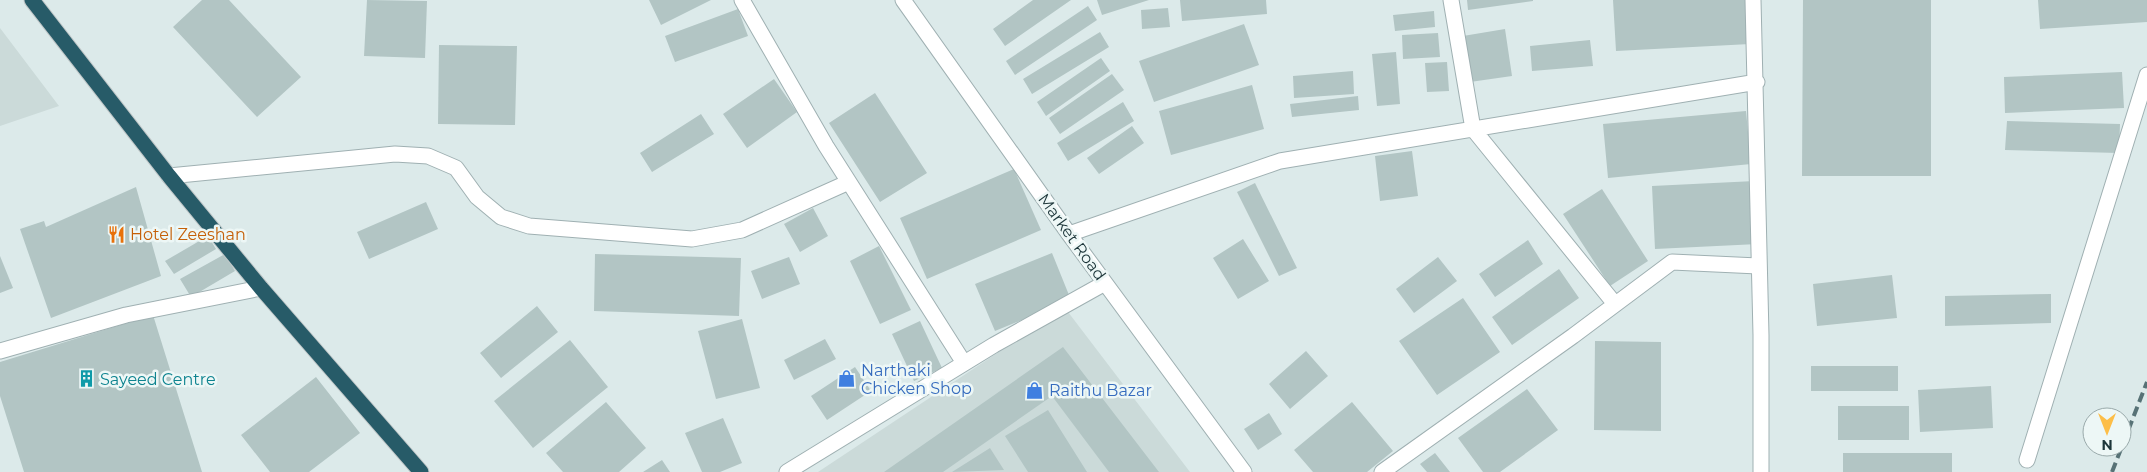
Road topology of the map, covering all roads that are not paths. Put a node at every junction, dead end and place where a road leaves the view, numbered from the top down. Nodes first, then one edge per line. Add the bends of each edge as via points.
1 (32, 0) edge
2 (742, 0) edge
3 (904, 0) edge
4 (1451, 0) edge
5 (1753, 0) edge
6 (2147, 75) edge
7 (1757, 82) junction
8 (1473, 129) junction
9 (170, 176) junction
10 (849, 182) junction
11 (1069, 234) junction
12 (1758, 266) junction
13 (1105, 283) junction
14 (261, 288) junction
15 (1615, 304) junction
16 (0, 351) edge
17 (964, 363) junction
18 (2026, 460) dead end
19 (421, 472) edge
20 (787, 472) edge
21 (1244, 472) edge
22 (1382, 472) edge
23 (1761, 472) edge

1 - 9 highway
2 - 10 street
3 - 11 street, Market Road
4 - 8 street
5 - 7 street
6 - 18 street
7 - 8 street
7 - 12 street
8 - 11 street via 1280,161
8 - 15 street
9 - 10 street via 395,154 428,156 456,168 477,197 502,217 529,226 692,240 742,230
9 - 14 highway
10 - 17 street
11 - 13 street, Market Road
12 - 15 street via 1672,262
12 - 23 street
13 - 17 street
13 - 21 street, Market Road
14 - 16 street via 126,315
14 - 19 highway
15 - 22 street
17 - 20 street

